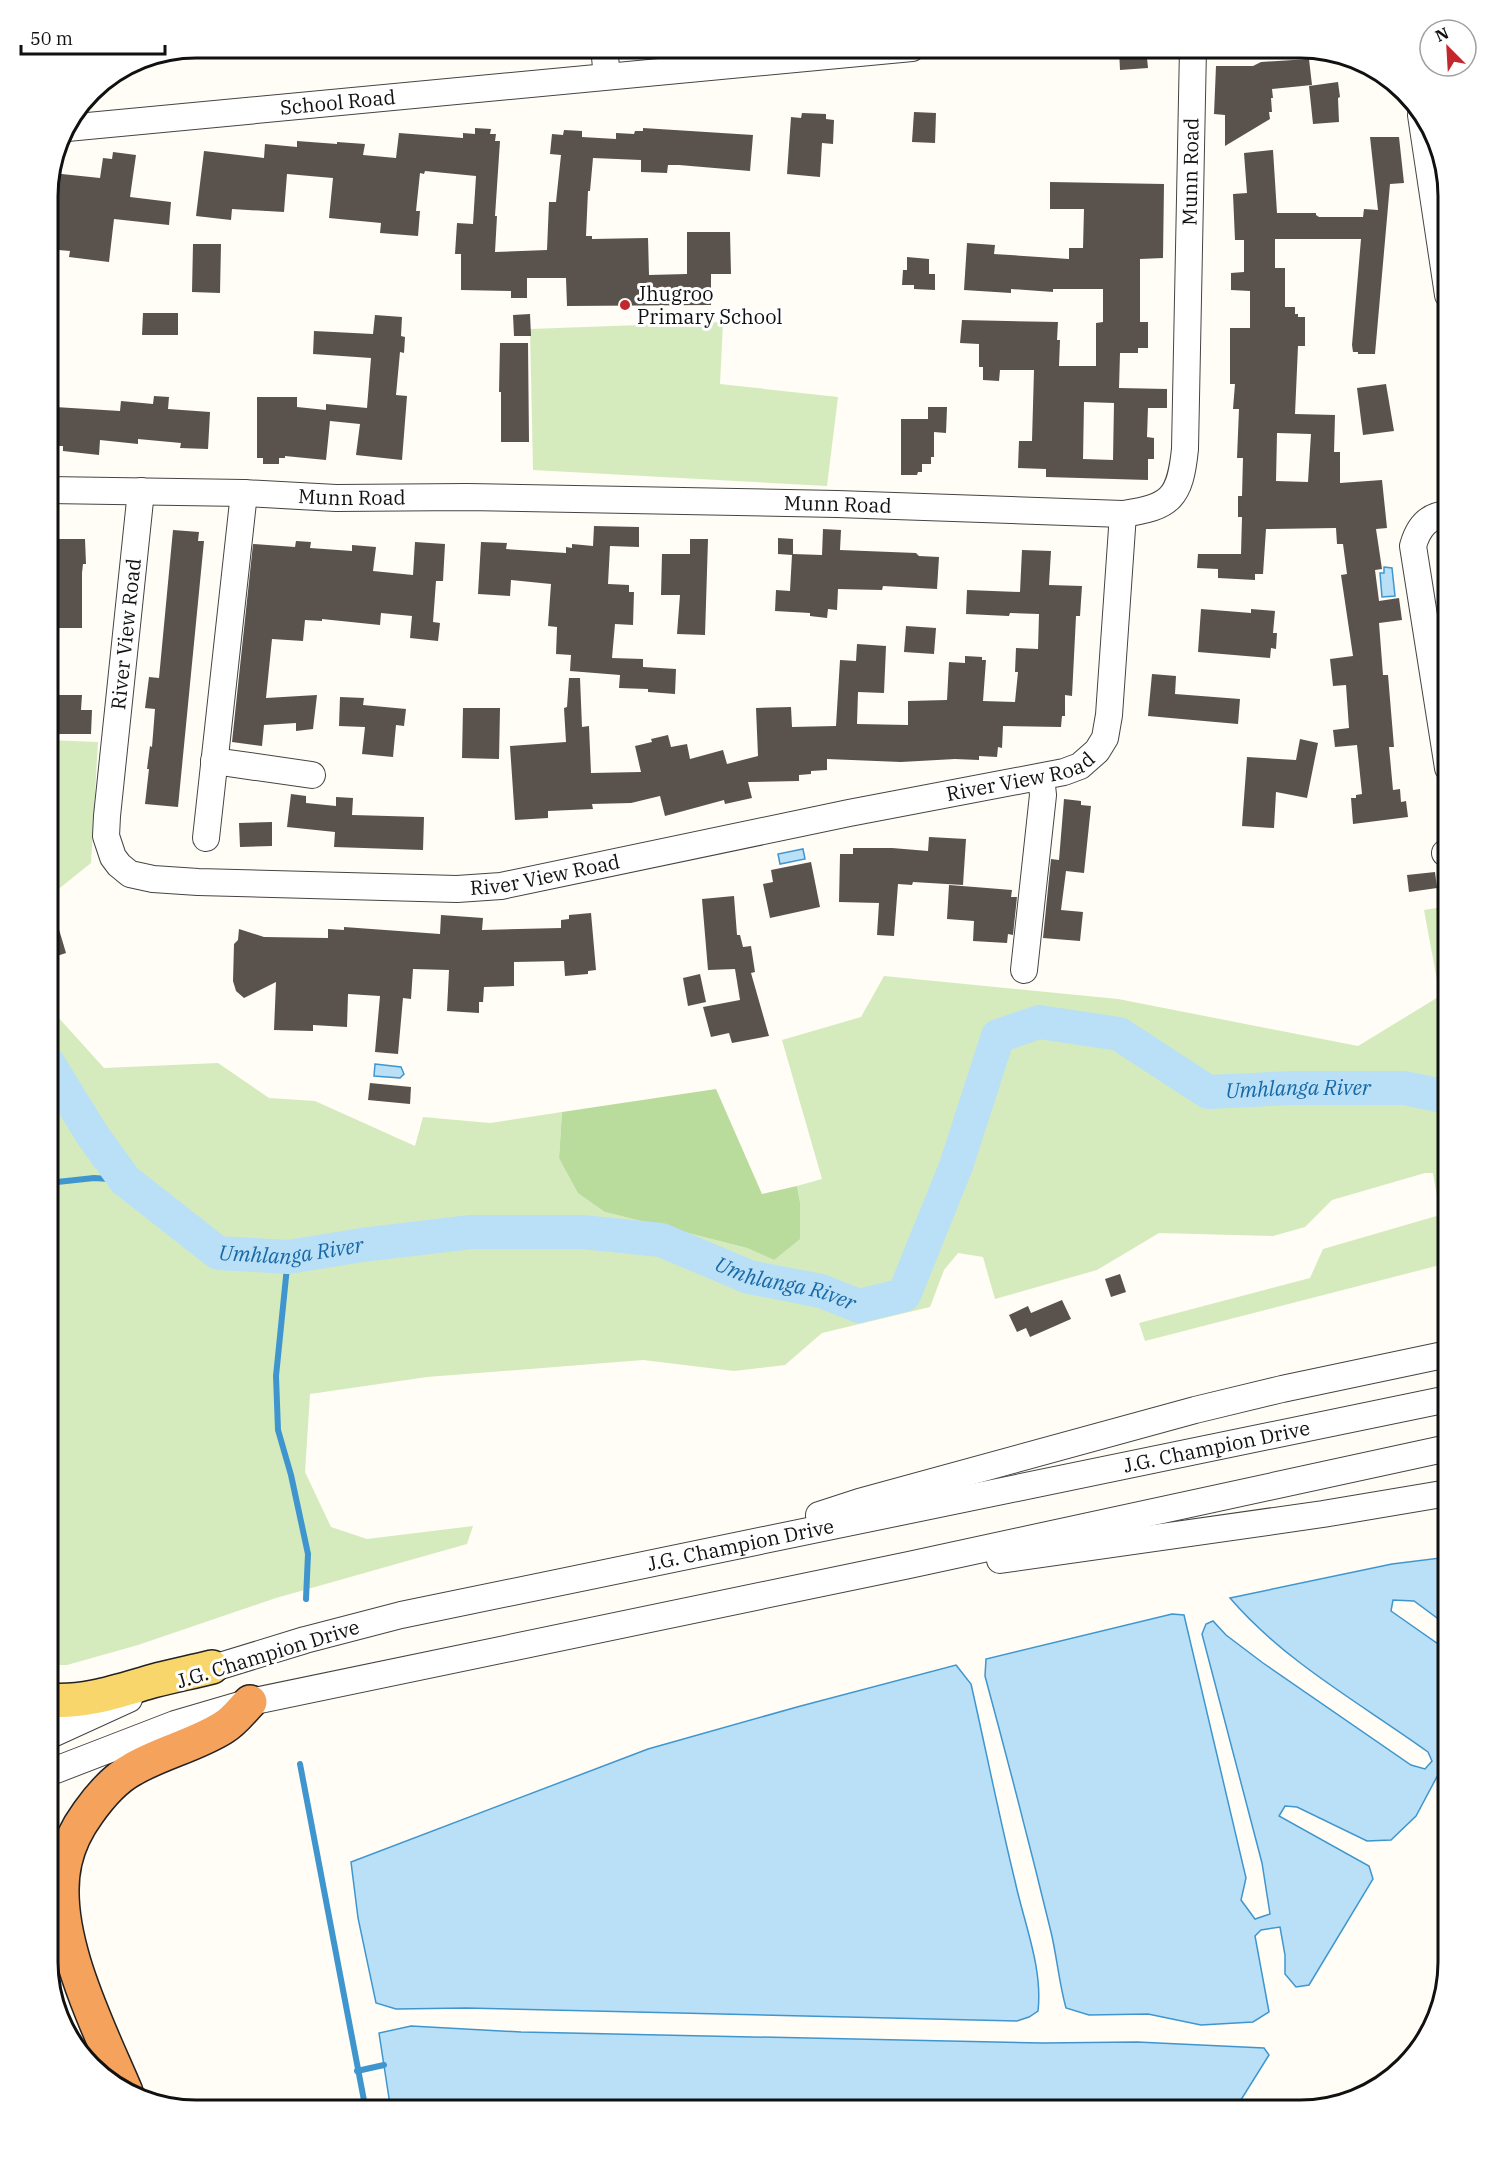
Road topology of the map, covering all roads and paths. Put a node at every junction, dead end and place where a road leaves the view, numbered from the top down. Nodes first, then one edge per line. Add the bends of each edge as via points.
1 (605, 58) edge
2 (797, 59) edge
3 (1193, 59) edge
4 (607, 76) junction
5 (78, 127) edge
6 (1425, 139) edge
7 (1438, 224) edge
8 (59, 490) edge
9 (141, 491) junction
10 (243, 493) junction
11 (1122, 514) junction
12 (1438, 517) edge
13 (1438, 705) edge
14 (214, 761) junction
15 (312, 775) dead end
16 (1041, 777) junction
17 (206, 838) dead end
18 (1024, 970) dead end
19 (1438, 1348) edge
20 (1438, 1356) edge
21 (1399, 1364) junction
22 (1438, 1401) edge
23 (1438, 1450) edge
24 (1438, 1495) edge
25 (764, 1540) junction
26 (909, 1565) junction
27 (212, 1667) junction
28 (58, 1701) edge
29 (250, 1702) junction
30 (58, 1731) edge
31 (58, 1769) edge
32 (58, 1934) edge
33 (78, 1977) junction
34 (120, 2077) edge

1 - 4 street
2 - 4 street, School Road
3 - 11 street, Munn Road via 1182,476 1178,490 1166,500 1147,511
4 - 5 street, School Road
6 - 7 street
8 - 9 street, Munn Road
9 - 10 street, Munn Road
9 - 16 street, River View Road via 106,826 108,847 118,865 130,874 198,882 493,887
10 - 11 street, Munn Road via 336,498 837,504
10 - 14 street
11 - 16 street, River View Road via 1105,738 1080,766
12 - 13 street via 1422,525 1413,546
14 - 15 street
14 - 17 street
16 - 18 street via 1043,795
19 - 21 street
20 - 21 street
21 - 25 street via 1195,1410 904,1490 823,1513
22 - 25 street, J.G. Champion Drive
23 - 26 street, J.G. Champion Drive
24 - 26 street via 1323,1515 961,1566
25 - 27 street, J.G. Champion Drive via 401,1615
26 - 29 street, J.G. Champion Drive
27 - 28 main road via 90,1699
27 - 30 street, J.G. Champion Drive
29 - 31 street, J.G. Champion Drive via 175,1724
29 - 33 highway via 226,1726 118,1779 76,1831 65,1862 62,1889
32 - 33 main road
33 - 34 highway

